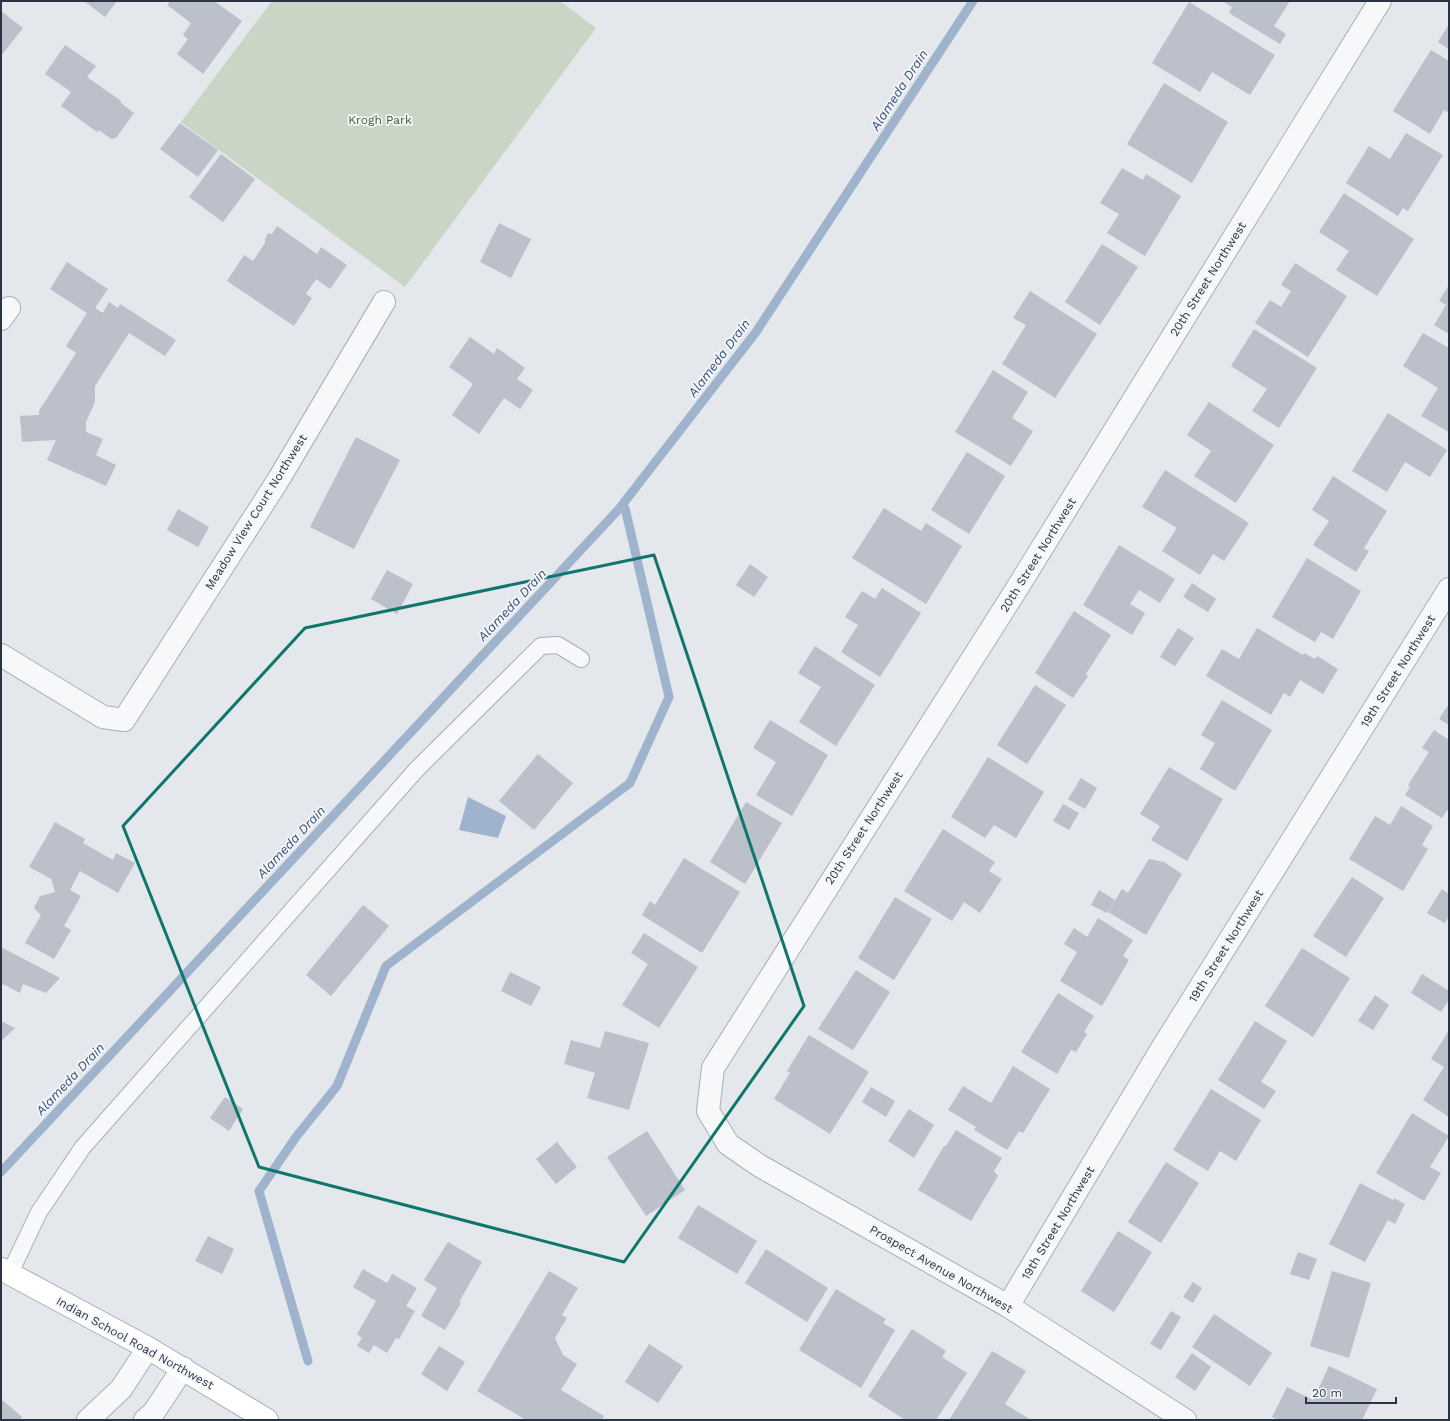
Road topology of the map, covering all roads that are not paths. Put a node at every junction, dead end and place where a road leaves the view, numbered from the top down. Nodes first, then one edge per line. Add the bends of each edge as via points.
1 (1380, 1) edge
2 (384, 302) dead end
3 (1449, 589) edge
4 (1, 655) edge
5 (582, 659) dead end
6 (708, 1111) joint
7 (5, 1271) edge
8 (1008, 1306) junction
9 (148, 1348) junction
10 (183, 1368) junction
11 (88, 1420) edge
12 (146, 1420) edge
13 (267, 1420) edge
14 (1185, 1420) edge

1 - 6 street, 20th Street Northwest via 1016,590 713,1068
2 - 4 street, Meadow View Court Northwest via 277,482 124,720 103,717
3 - 8 street, 19th Street Northwest via 1166,1043
5 - 7 lane via 558,645 541,646 416,770 83,1147 39,1212
6 - 8 street, Prospect Avenue Northwest via 728,1144 760,1166
7 - 9 main road, Indian School Road Northwest
8 - 14 street, Prospect Avenue Northwest
9 - 10 main road, Indian School Road Northwest
9 - 11 street via 121,1389
10 - 12 street
10 - 13 main road, Indian School Road Northwest

